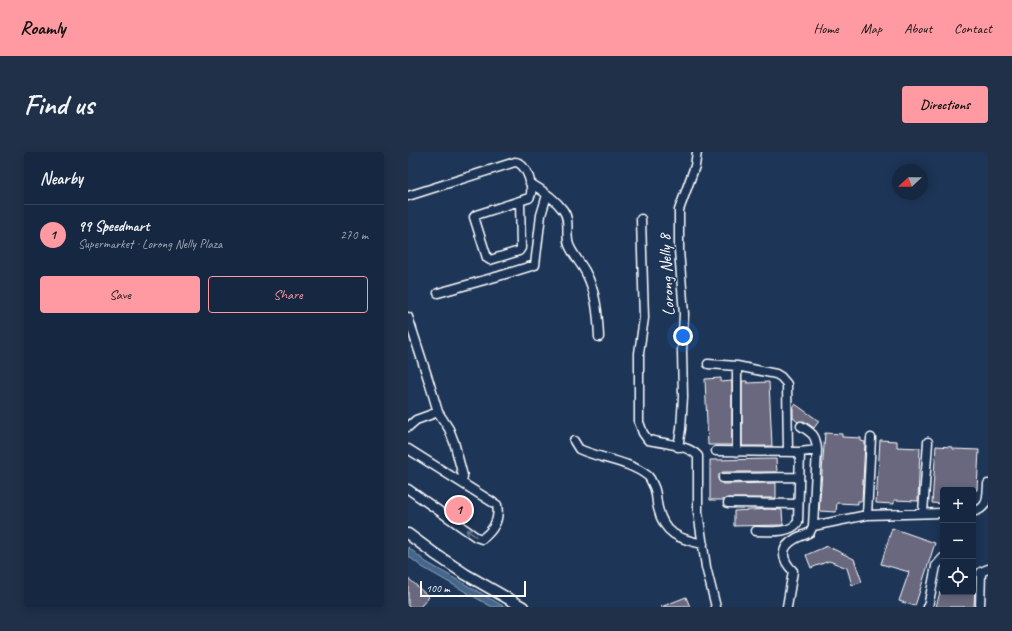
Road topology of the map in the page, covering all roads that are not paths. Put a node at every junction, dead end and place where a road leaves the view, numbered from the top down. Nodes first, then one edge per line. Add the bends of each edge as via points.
1 (697, 152) edge
2 (530, 183) junction
3 (547, 195) junction
4 (408, 196) edge
5 (520, 201) junction
6 (641, 219) dead end
7 (438, 293) dead end
8 (408, 317) edge
9 (599, 337) dead end
10 (708, 364) dead end
11 (737, 366) junction
12 (438, 412) junction
13 (801, 426) dead end
14 (408, 427) edge
15 (872, 438) dead end
16 (574, 441) dead end
17 (928, 442) dead end
18 (678, 447) junction
19 (818, 450) junction
20 (716, 451) dead end
21 (737, 452) junction
22 (788, 452) junction
23 (800, 452) junction
24 (410, 453) edge
25 (798, 477) junction
26 (723, 478) dead end
27 (462, 482) junction
28 (988, 484) edge
29 (408, 489) edge
30 (728, 503) dead end
31 (798, 504) junction
32 (976, 511) edge
33 (923, 513) junction
34 (940, 513) edge
35 (867, 515) junction
36 (813, 526) junction
37 (756, 532) dead end
38 (408, 534) edge
39 (703, 544) junction
40 (942, 559) edge
41 (981, 570) edge
42 (524, 607) edge
43 (716, 607) edge
44 (786, 607) edge
45 (928, 607) edge
46 (980, 607) edge

1 - 18 street, Lorong Nelly 8 via 695,166 679,210 684,314 683,397
2 - 3 street
2 - 4 street via 522,164 515,162
2 - 5 street via 531,195
3 - 7 street via 541,215 535,265
3 - 9 street via 564,210 567,217 569,244 585,272 598,310
5 - 5 street via 521,248 519,251 490,260 487,258 474,217
6 - 18 street via 644,318 639,353 639,422 648,440
8 - 12 street
10 - 11 street
11 - 21 street
11 - 22 street via 776,374 787,384
12 - 14 street via 416,420
12 - 27 street via 449,429 463,476
13 - 19 street via 814,434
15 - 35 street
16 - 39 street via 579,449 636,468 650,477 656,491 661,520 666,527 681,539
17 - 33 street
18 - 39 street via 695,452 699,458 698,512
19 - 23 street
19 - 36 street
20 - 21 street
21 - 22 street
22 - 23 street
23 - 25 street
24 - 27 street
25 - 26 street
25 - 31 street
27 -> 29 street via 497,504 496,522 489,534 482,539
28 - 32 street via 986,504
30 - 31 street
31 - 37 street via 798,522 795,527 789,530
33 - 34 street
33 - 35 street
35 - 36 street
36 - 44 street via 809,532 793,540 784,550 785,563 793,571
38 - 42 street via 465,574
39 - 43 street
40 - 45 street via 936,566
41 - 46 street

